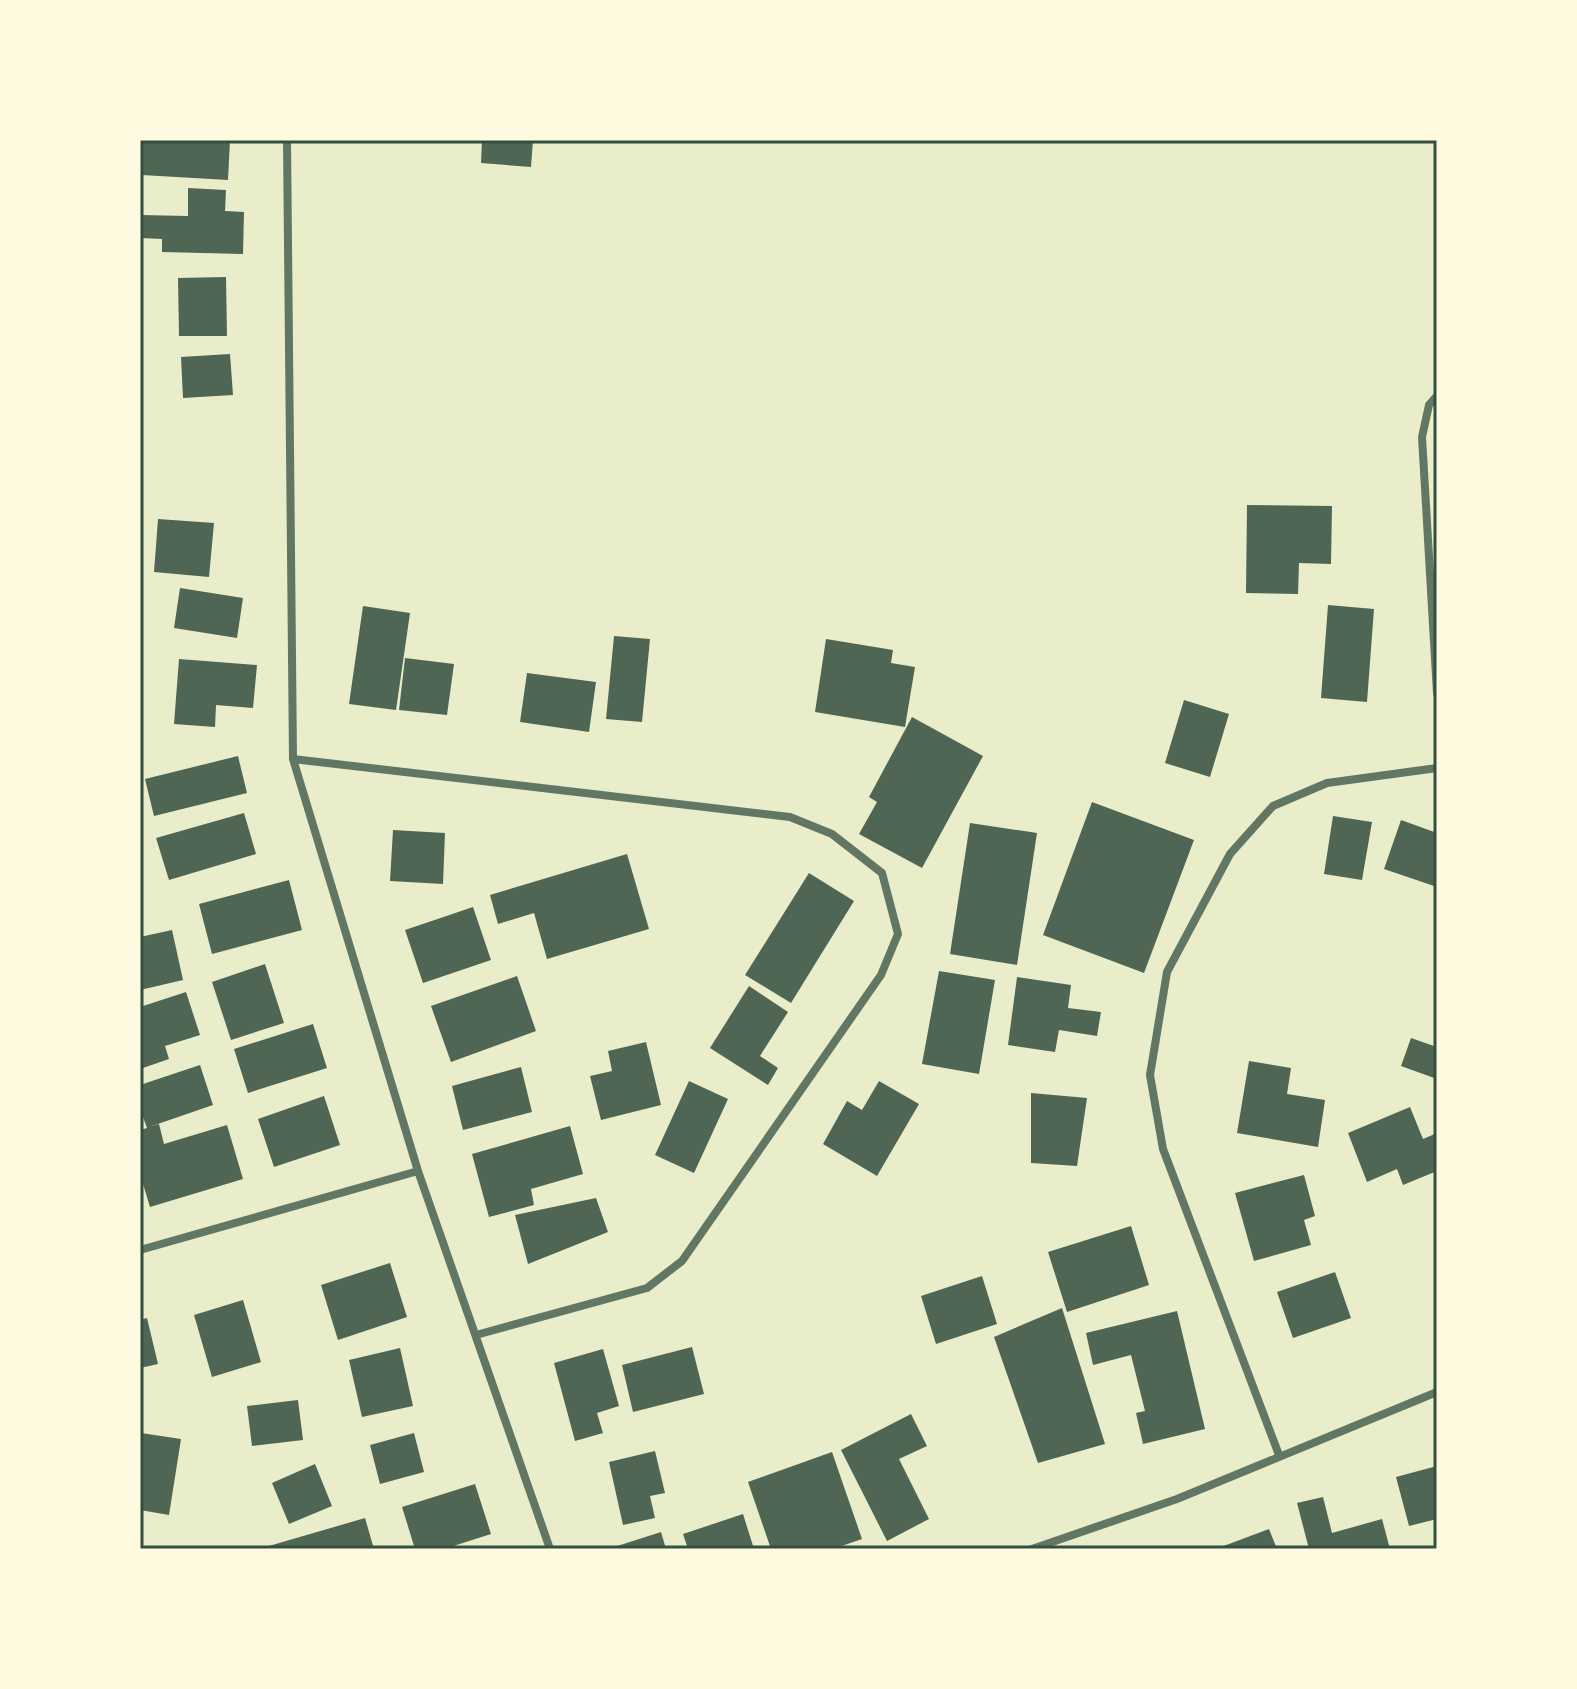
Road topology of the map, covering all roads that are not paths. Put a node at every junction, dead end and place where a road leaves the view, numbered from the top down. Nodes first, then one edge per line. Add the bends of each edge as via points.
1 (287, 140) edge
2 (1437, 396) edge
3 (1437, 693) edge
4 (293, 759) junction
5 (1437, 768) edge
6 (418, 1171) junction
7 (140, 1250) edge
8 (476, 1335) junction
9 (1437, 1392) edge
10 (1279, 1455) junction
11 (550, 1549) edge
12 (1032, 1549) edge

1 - 4 street
2 - 3 street via 1429,405 1422,437
4 - 6 street
4 - 8 street via 790,817 832,834 882,873 898,934 881,975 682,1261 647,1288
5 - 10 street via 1327,783 1273,806 1230,854 1167,972 1150,1075 1163,1149
6 - 7 street
6 - 8 street
8 - 11 street
9 - 10 street
10 - 12 street via 1177,1499

